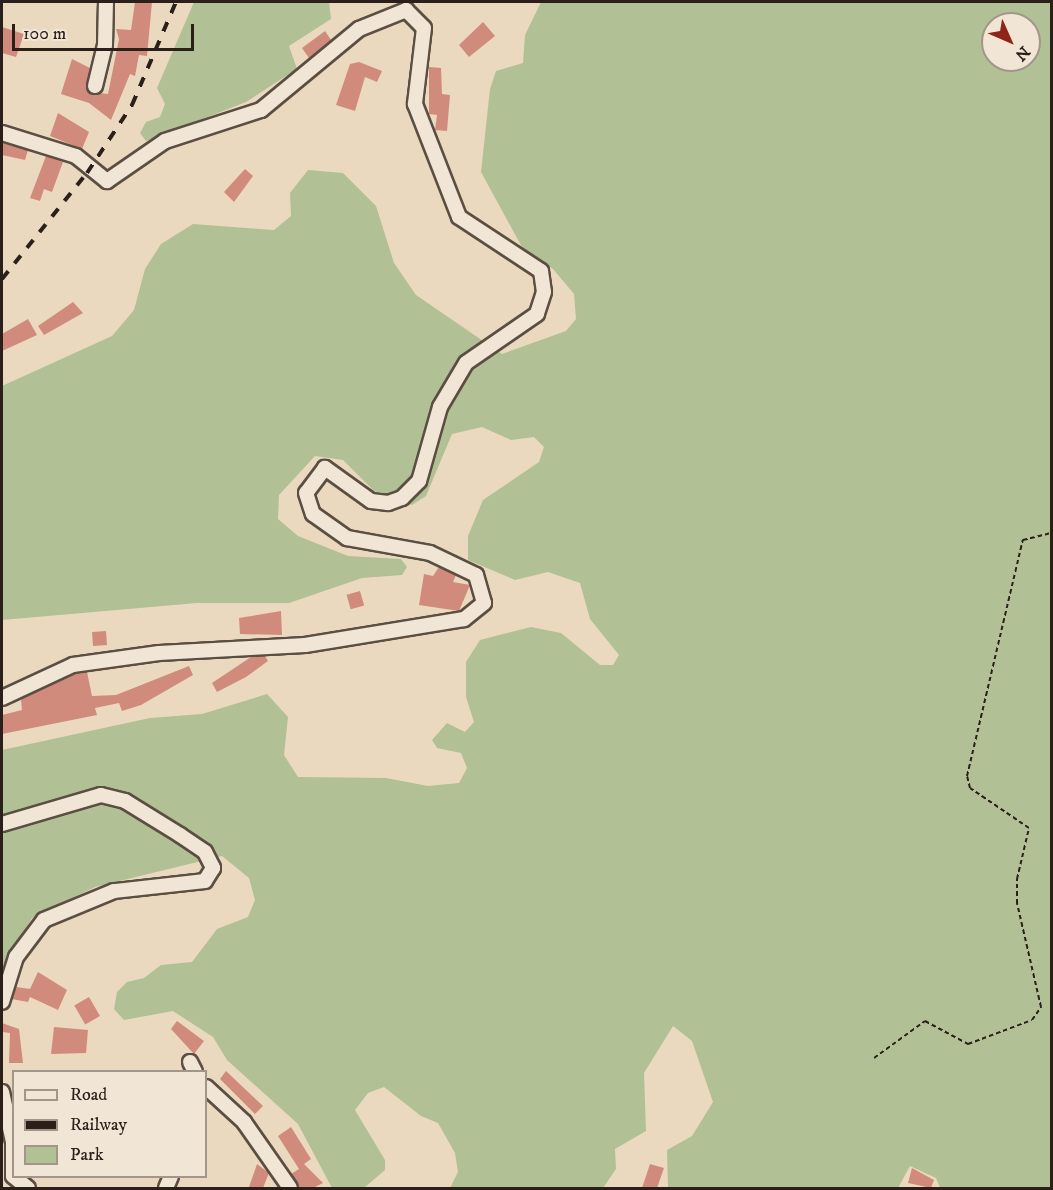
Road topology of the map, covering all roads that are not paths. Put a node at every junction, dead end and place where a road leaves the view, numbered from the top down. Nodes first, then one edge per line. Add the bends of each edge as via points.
1 (106, 2) edge
2 (95, 86) dead end
3 (2, 133) edge
4 (2, 698) edge
5 (2, 824) edge
6 (2, 1002) edge
7 (207, 1091) edge
8 (2, 1092) edge
9 (12, 1155) edge
10 (290, 1188) edge

1 - 2 street via 105,45
3 - 4 street via 76,156 106,181 165,141 261,110 359,29 406,10 424,28 415,104 459,217 541,271 544,292 537,314 466,363 440,407 419,481 402,498 388,503 370,501 325,468 306,493 313,514 347,538 430,553 476,575 484,603 465,619 305,645 159,652 73,665
5 - 6 street via 101,795 125,801 180,835 205,852 213,868 205,880 114,891 44,920 16,957
7 - 10 street via 244,1122
8 - 9 street

